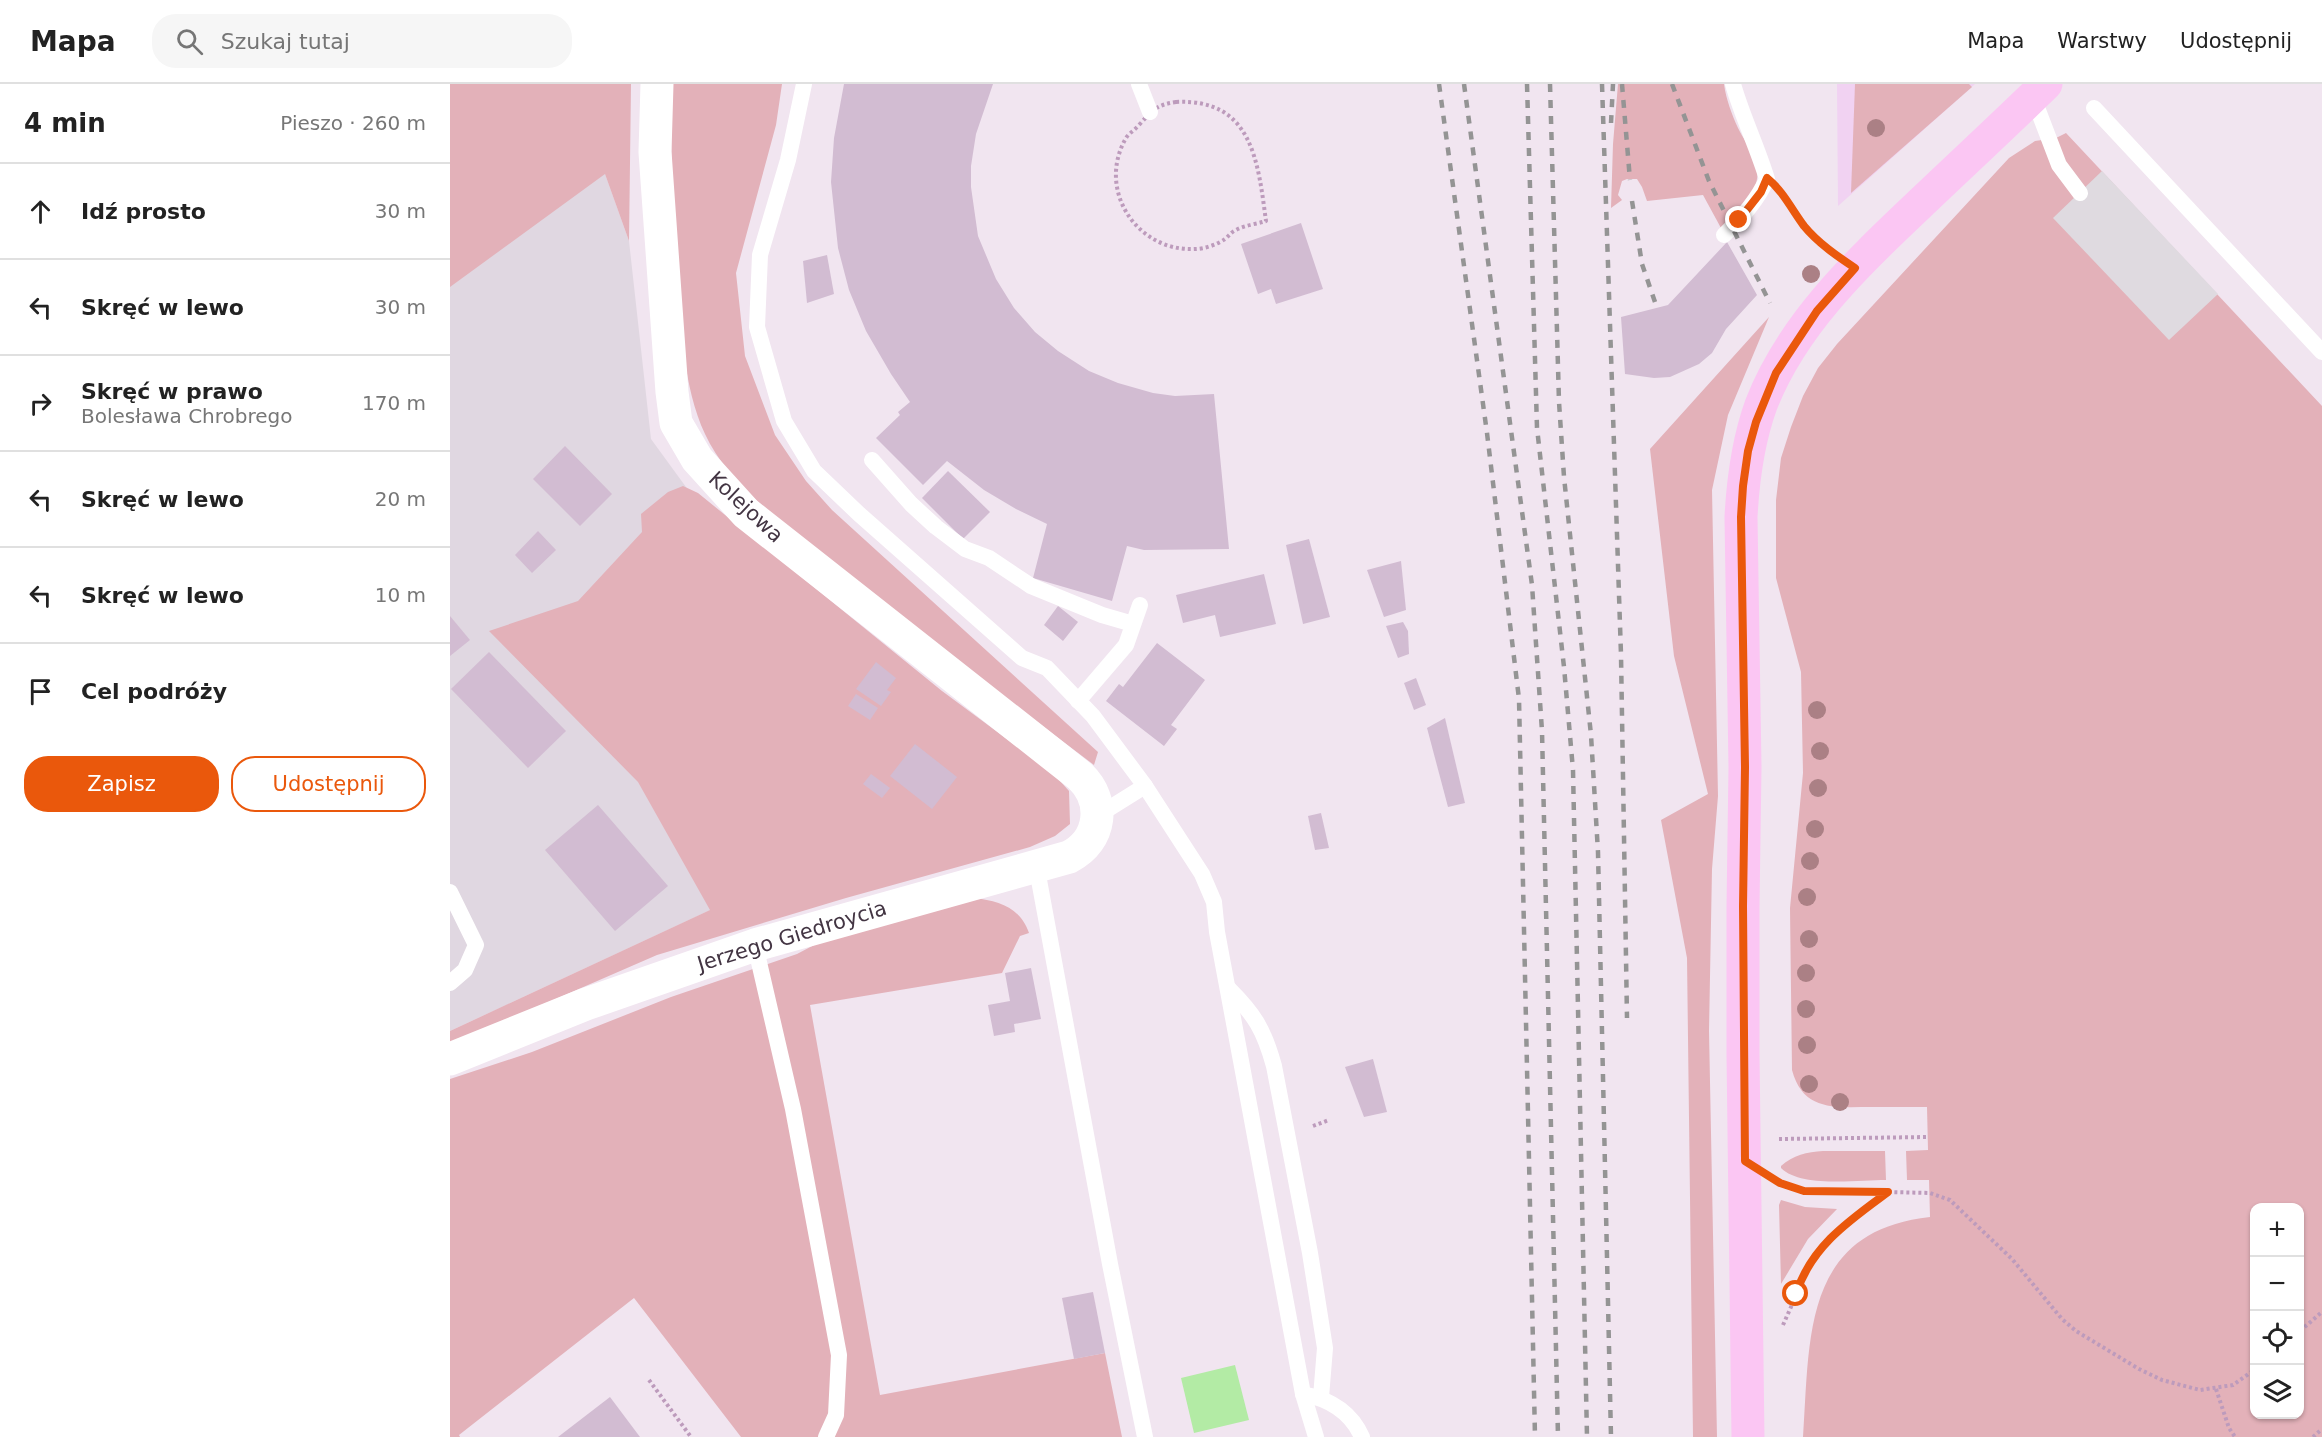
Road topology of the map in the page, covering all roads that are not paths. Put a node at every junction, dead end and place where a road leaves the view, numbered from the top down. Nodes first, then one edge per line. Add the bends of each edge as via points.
1 (657, 84) edge
2 (804, 84) edge
3 (1139, 84) edge
4 (1733, 84) edge
5 (2039, 91) edge
6 (2094, 108) dead end
7 (1150, 112) road end
8 (2080, 193) dead end
9 (1724, 235) dead end
10 (2322, 352) edge
11 (872, 460) dead end
12 (1140, 605) dead end
13 (1133, 624) junction
14 (1078, 701) junction
15 (1144, 786) junction
16 (1095, 804) junction
17 (1036, 864) junction
18 (450, 892) edge
19 (755, 945) junction
20 (450, 983) edge
21 (1229, 989) junction
22 (450, 1059) edge
23 (1303, 1394) junction
24 (1321, 1397) junction
25 (826, 1437) edge
26 (1145, 1437) edge
27 (1316, 1437) edge
28 (1362, 1437) edge
29 (1748, 1437) edge

1 - 16 street, Kolejowa via 655,153 672,393 676,423 697,459 746,513 1080,776
2 - 14 lane via 788,160 760,255 757,327 784,421 814,471 859,514 1022,658 1047,668
3 - 7 lane
4 - 9 lane via 1767,178 1750,208
5 - 8 lane via 2059,165
5 - 29 street via 1855,268 1817,311 1776,373 1748,451 1741,517
6 - 10 lane
11 - 13 lane via 911,504 965,549 988,558 1031,586
12 - 13 lane
13 - 14 lane via 1126,645
14 - 15 lane
15 - 16 lane
15 - 21 lane via 1202,874 1214,902
16 - 17 street, Jerzego Giedroycia via 1091,836 1078,852
17 - 19 street, Jerzego Giedroycia
17 - 26 lane
18 - 20 lane via 476,945 465,970
19 - 22 street, Jerzego Giedroycia
19 - 25 lane via 793,1109 839,1355 836,1415
21 - 23 lane
21 - 24 lane via 1251,1011 1274,1066 1325,1348
23 - 24 lane
23 - 27 lane
24 - 28 lane via 1350,1416

